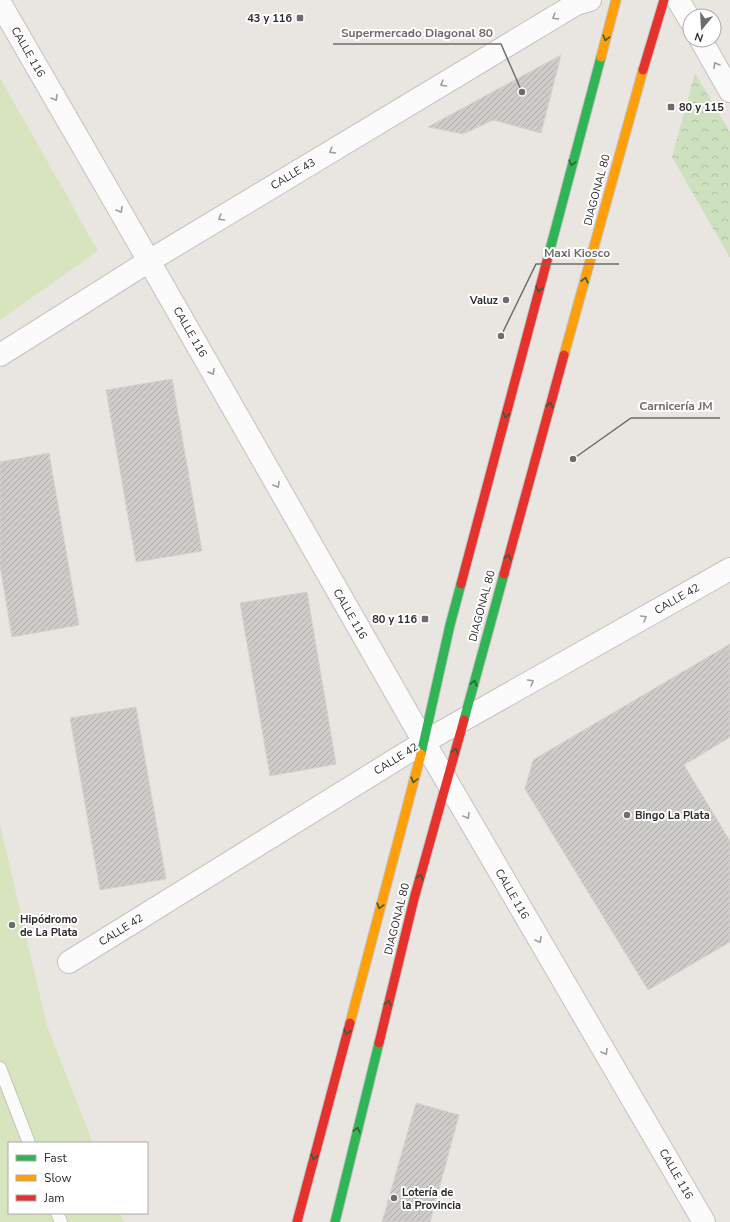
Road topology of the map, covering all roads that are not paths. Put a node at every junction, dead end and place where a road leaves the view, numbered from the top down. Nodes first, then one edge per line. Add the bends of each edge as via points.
1 (590, 0) edge
2 (616, 0) edge
3 (664, 0) edge
4 (0, 4) edge
5 (706, 48) edge
6 (730, 91) edge
7 (149, 261) junction
8 (0, 355) edge
9 (730, 569) edge
10 (463, 720) junction
11 (424, 742) junction
12 (447, 782) junction
13 (69, 962) dead end
14 (0, 1068) edge
15 (29, 1142) edge
16 (297, 1222) edge
17 (335, 1222) edge
18 (704, 1222) edge

1 -> 7 street, CALLE 43 via 576,4
2 -> 11 main road, DIAGONAL 80 via 450,625
10 -> 3 main road, DIAGONAL 80 via 636,92
4 -> 7 street, CALLE 116
6 -> 5 street
7 - 8 street, CALLE 43
7 -> 11 street, CALLE 116
10 -> 9 street, CALLE 42
10 - 11 street, CALLE 42
12 -> 10 main road, DIAGONAL 80
11 - 12 street, CALLE 116
11 - 13 street, CALLE 42
11 -> 16 main road, DIAGONAL 80
17 -> 12 main road, DIAGONAL 80 via 414,900
12 -> 18 street, CALLE 116
14 - 15 lane

